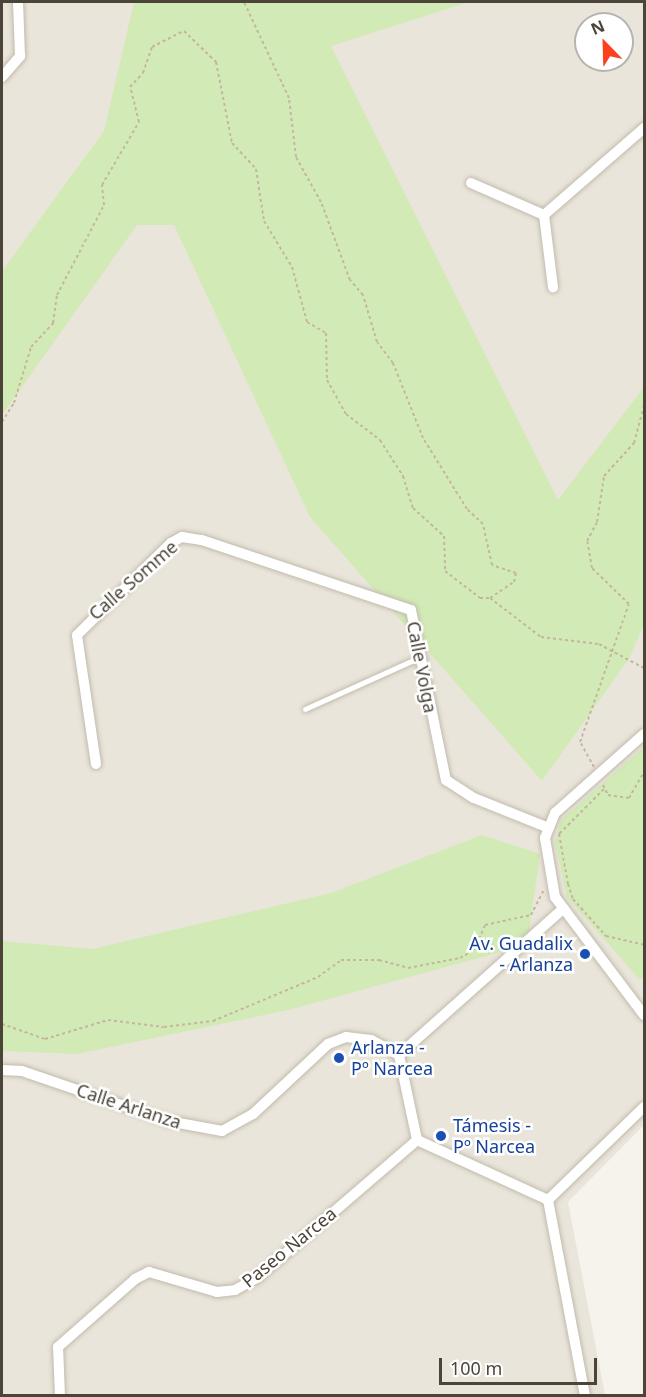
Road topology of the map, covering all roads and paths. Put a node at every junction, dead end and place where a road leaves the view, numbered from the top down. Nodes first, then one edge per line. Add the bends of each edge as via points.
1 (18, 2) edge
2 (244, 2) edge
3 (303, 2) edge
4 (313, 2) edge
5 (339, 2) edge
6 (350, 2) edge
7 (2, 77) edge
8 (645, 128) edge
9 (471, 183) dead end
10 (544, 215) junction
11 (553, 287) dead end
12 (645, 405) edge
13 (2, 422) edge
14 (182, 537) joint
15 (490, 598) junction
16 (615, 651) junction
17 (420, 657) junction
18 (645, 668) edge
19 (305, 710) dead end
20 (645, 734) edge
21 (96, 764) dead end
22 (645, 772) edge
23 (598, 775) junction
24 (604, 789) junction
25 (546, 827) junction
26 (568, 884) junction
27 (554, 888) junction
28 (562, 909) junction
29 (645, 945) edge
30 (645, 1015) edge
31 (2, 1024) edge
32 (399, 1055) junction
33 (2, 1070) edge
34 (645, 1107) edge
35 (417, 1140) junction
36 (548, 1200) junction
37 (60, 1395) edge
38 (585, 1395) edge

1 - 7 street via 20,56
2 - 15 path via 290,98 296,157 321,202 350,280 363,295 377,342 393,363 423,438 467,509 483,524 492,565 516,573 514,582
3 - 4 path
5 - 6 path
8 - 10 street
9 - 10 street
10 - 11 street
12 - 16 path via 634,443 604,476 597,522 587,541 592,568 629,604
13 - 15 path via 14,403 31,347 53,323 57,295 104,205 102,185 139,122 130,87 143,73 152,47 184,31 197,39 219,71 232,143 256,169 264,220 292,267 307,322 326,333 327,380 346,414 380,440 421,519 444,536 445,571 480,598
14 - 17 street, Calle Volga via 411,610
14 - 21 street, Calle Somme via 77,635
15 - 16 path via 541,637
16 - 18 path
16 - 23 path via 580,742
17 - 19 lane
17 - 25 street, Calle Volga via 446,780 474,798
20 - 23 street
22 - 24 path via 629,798 608,795
23 - 24 path
23 - 25 street
24 - 26 path via 560,834
25 - 27 street
26 - 27 path
26 - 29 path via 573,899 606,936
27 - 28 street
27 - 31 path via 541,891 531,915 485,925 474,950 460,958 408,968 379,960 341,960 318,976 213,1021 164,1027 108,1020 45,1039
28 - 30 street via 599,948
28 - 32 street
32 - 33 street, Calle Arlanza via 371,1040 346,1037 328,1044 253,1114 222,1131 168,1121 22,1071
32 - 35 street
34 - 36 street
35 - 36 street
35 - 37 street, Paseo Narcea via 258,1276 235,1290 217,1292 149,1272 135,1279 58,1347
36 - 38 street

